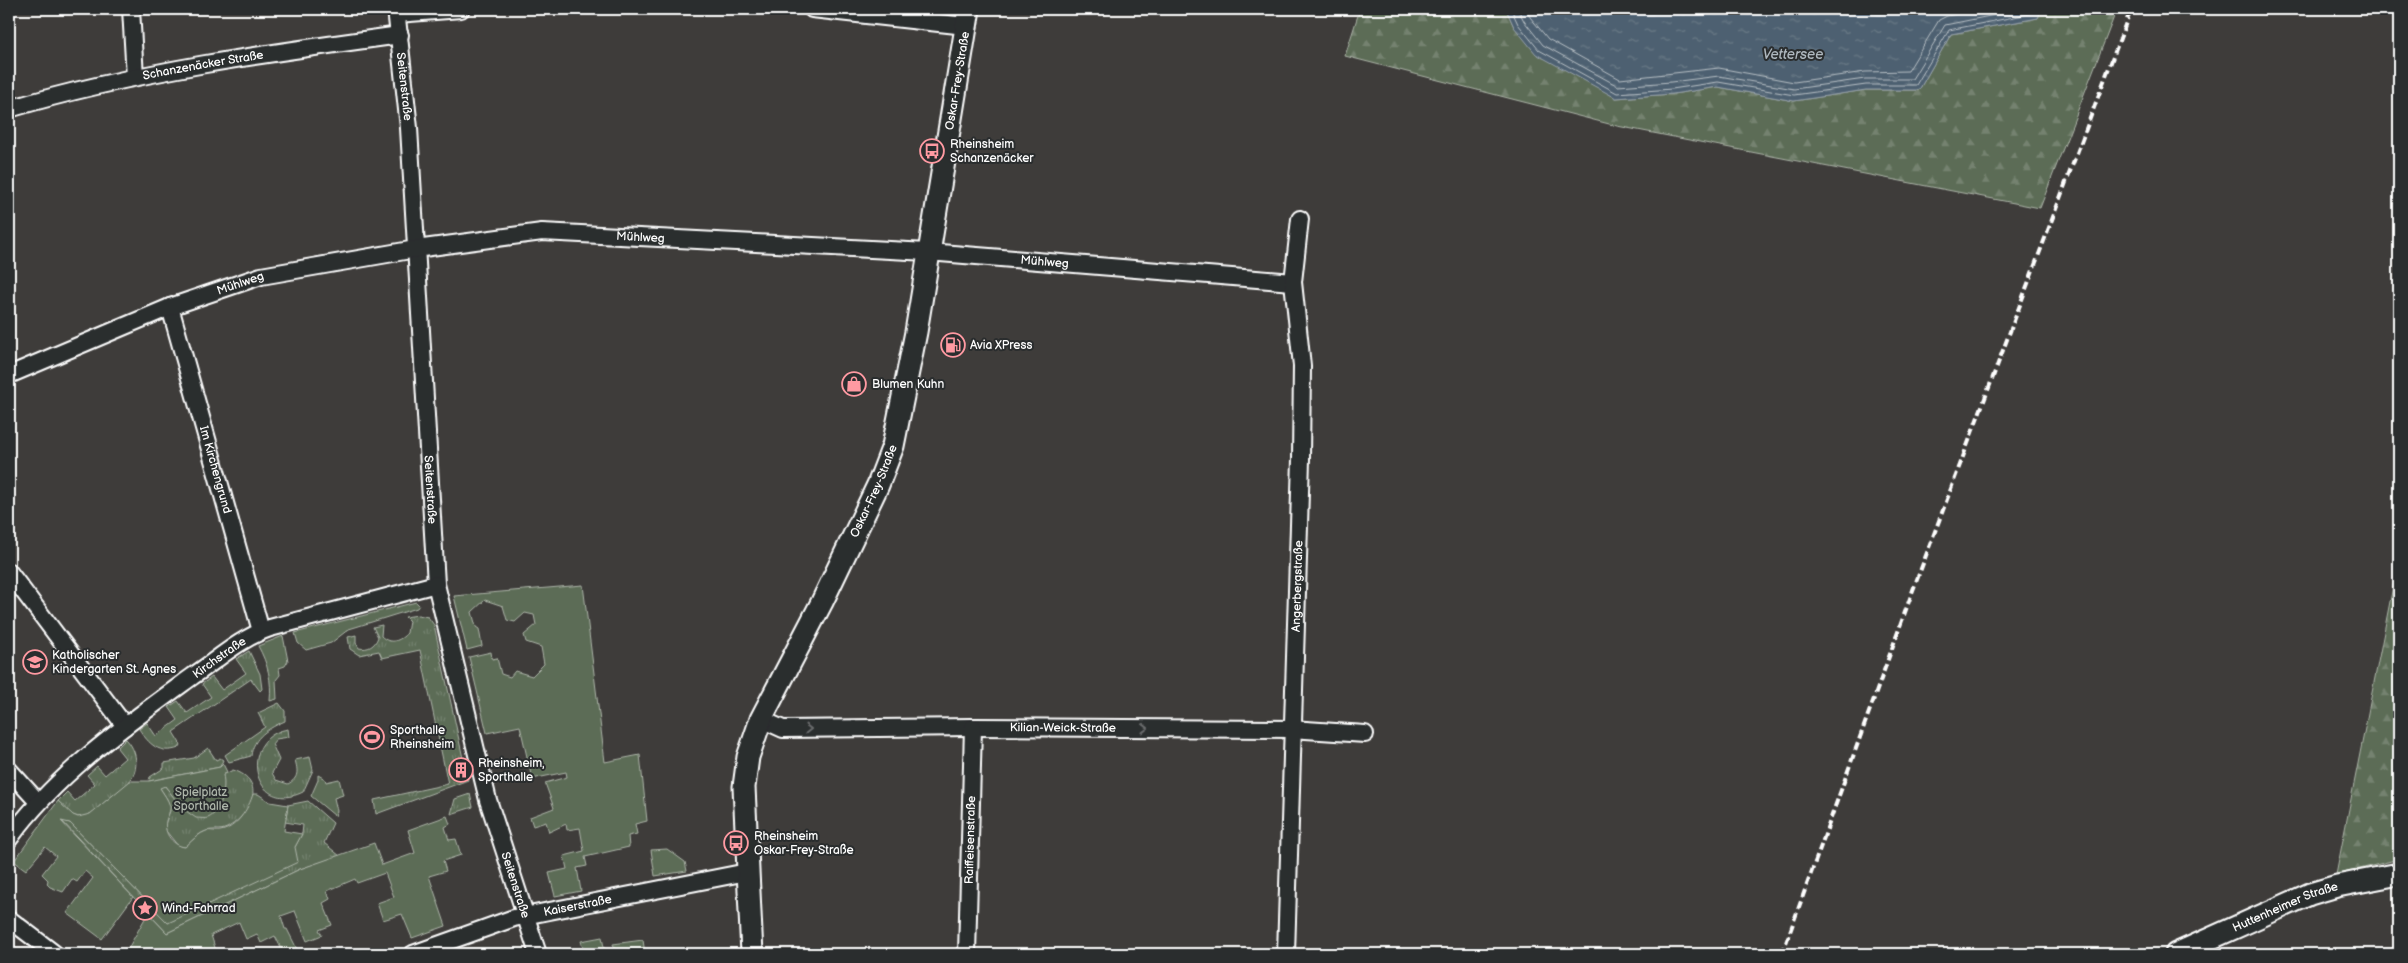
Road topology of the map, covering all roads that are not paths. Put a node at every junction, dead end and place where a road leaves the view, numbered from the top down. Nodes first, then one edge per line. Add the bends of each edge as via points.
1 (131, 9) edge
2 (462, 9) edge
3 (812, 9) edge
4 (396, 11) edge
5 (968, 18) edge
6 (400, 35) junction
7 (135, 77) junction
8 (9, 109) edge
9 (1300, 219) dead end
10 (416, 249) junction
11 (928, 252) junction
12 (1293, 282) junction
13 (170, 307) junction
14 (9, 375) edge
15 (9, 572) edge
16 (436, 584) junction
17 (261, 631) junction
18 (761, 719) junction
19 (125, 726) junction
20 (973, 727) junction
21 (1291, 729) junction
22 (1364, 734) dead end
23 (9, 770) edge
24 (38, 802) junction
25 (9, 839) edge
26 (747, 872) junction
27 (2399, 874) edge
28 (525, 916) junction
29 (9, 919) edge
30 (55, 954) edge
31 (414, 954) edge
32 (538, 954) edge
33 (752, 954) edge
34 (968, 954) edge
35 (1286, 954) edge
36 (2176, 954) edge

1 - 7 street
2 - 4 street
3 - 5 street
4 - 6 street, Seitenstraße
5 - 11 street, Oskar-Frey-Straße
6 - 7 street, Schanzenäcker Straße via 266,53
6 - 10 street, Seitenstraße via 410,128
7 - 8 street, Schanzenäcker Straße
9 - 12 street, Angerbergstraße
10 - 11 street, Mühlweg via 542,232
10 - 13 street, Mühlweg via 261,276
10 - 16 street, Seitenstraße
11 - 12 street, Mühlweg
11 - 18 street, Oskar-Frey-Straße via 914,342 892,446 878,485 822,602
12 - 21 street, Angerbergstraße via 1302,366
13 - 14 street, Mühlweg
13 - 17 street, Im Kirchengrund
15 - 19 street
16 - 17 street, Kirchstraße
16 - 28 street, Seitenstraße via 488,800
17 - 19 street, Kirchstraße via 246,638
18 -> 20 street, Kilian-Weick-Straße via 783,729
18 - 26 street, Oskar-Frey-Straße via 748,757 744,787
19 - 24 street, Kirchstraße
20 -> 21 street, Kilian-Weick-Straße
20 - 34 street, Raiffeisenstraße
21 - 22 street, Kilian-Weick-Straße
21 - 35 street, Angerbergstraße
23 - 24 street
24 - 25 street, Kirchstraße
26 - 28 street, Kaiserstraße
26 - 33 street, Oskar-Frey-Straße
27 - 36 street, Huttenheimer Straße via 2310,894
28 - 31 street, Kaiserstraße
28 - 32 street, Seitenstraße
29 - 30 street

